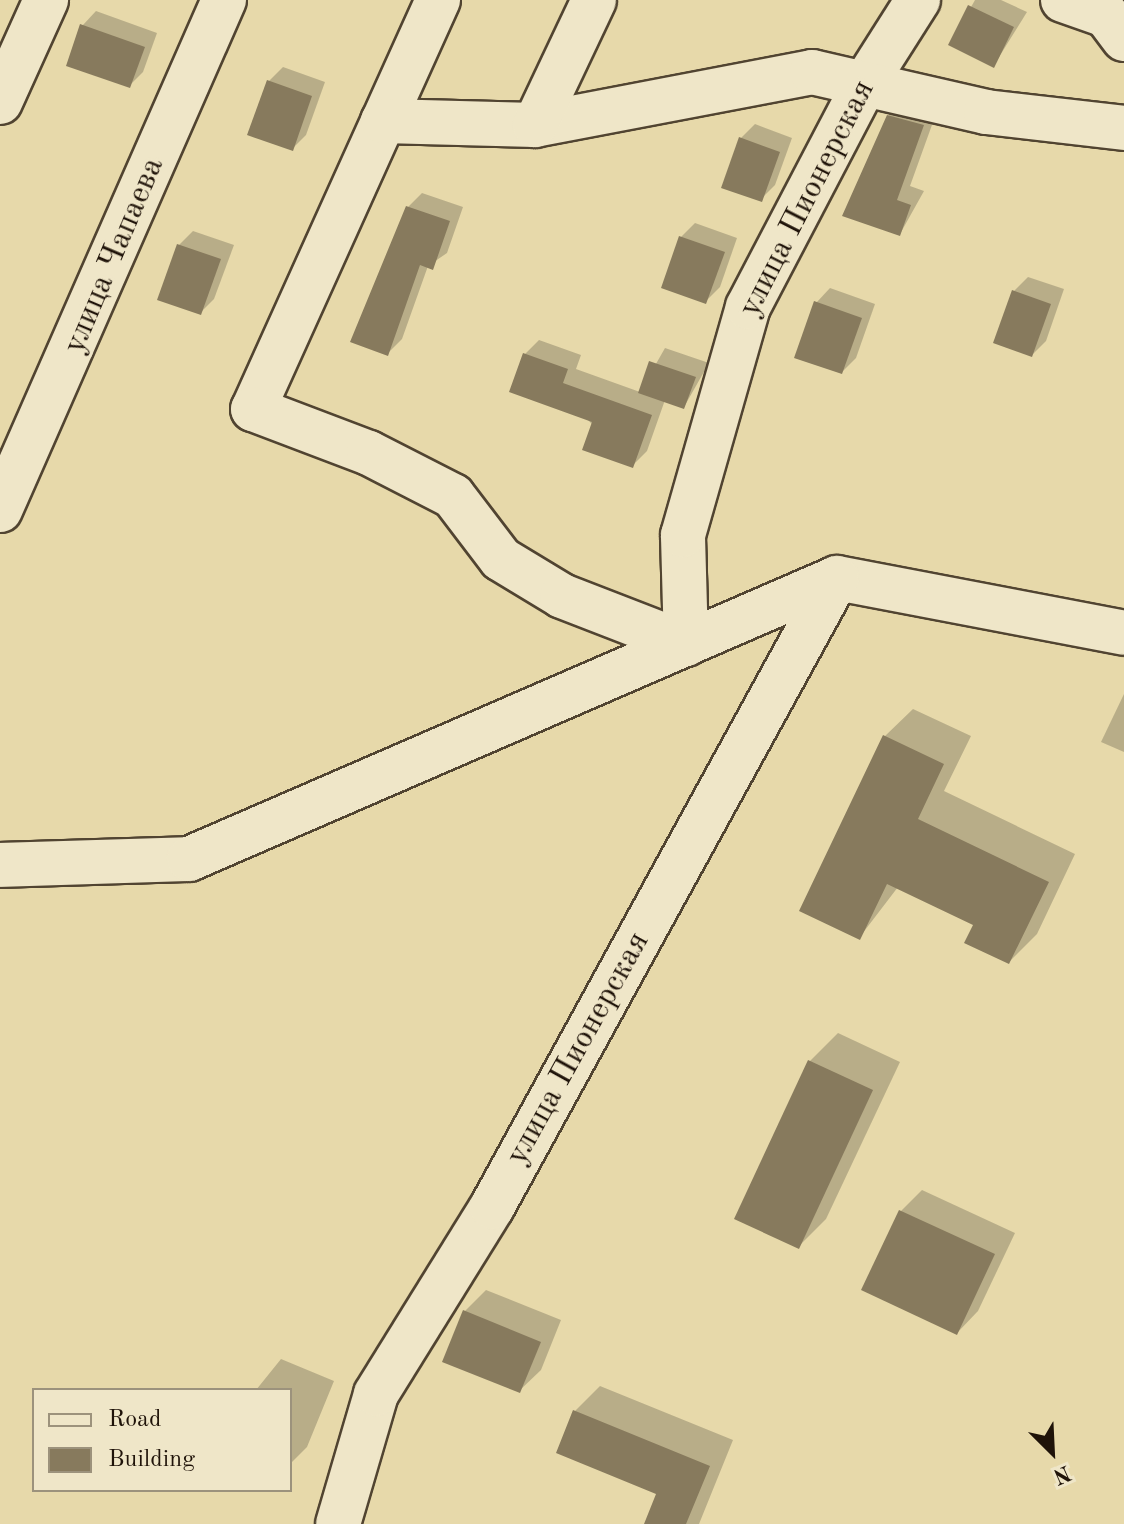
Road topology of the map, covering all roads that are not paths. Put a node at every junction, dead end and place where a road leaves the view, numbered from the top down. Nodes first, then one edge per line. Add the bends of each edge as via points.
1 (46, 0) edge
2 (224, 0) edge
3 (438, 0) edge
4 (594, 0) edge
5 (918, 0) edge
6 (1063, 0) edge
7 (1115, 18) edge
8 (864, 85) junction
9 (0, 102) edge
10 (383, 121) junction
11 (535, 125) junction
12 (1124, 128) edge
13 (0, 510) edge
14 (837, 578) junction
15 (1124, 633) edge
16 (686, 644) junction
17 (0, 865) edge
18 (338, 1524) edge

1 - 9 street
2 - 13 street, улица Чапаева
3 - 10 street
4 - 11 street
5 - 8 street, улица Пионерская
6 - 7 street
8 - 11 street via 812,72
8 - 12 street via 986,112
8 - 16 street, улица Пионерская via 748,307 683,535
10 - 11 street
10 - 16 street via 253,409 369,453 453,496 501,559 562,596
14 - 15 street
14 - 16 street
14 - 18 street, улица Пионерская via 492,1207 376,1394
16 - 17 street via 189,859

